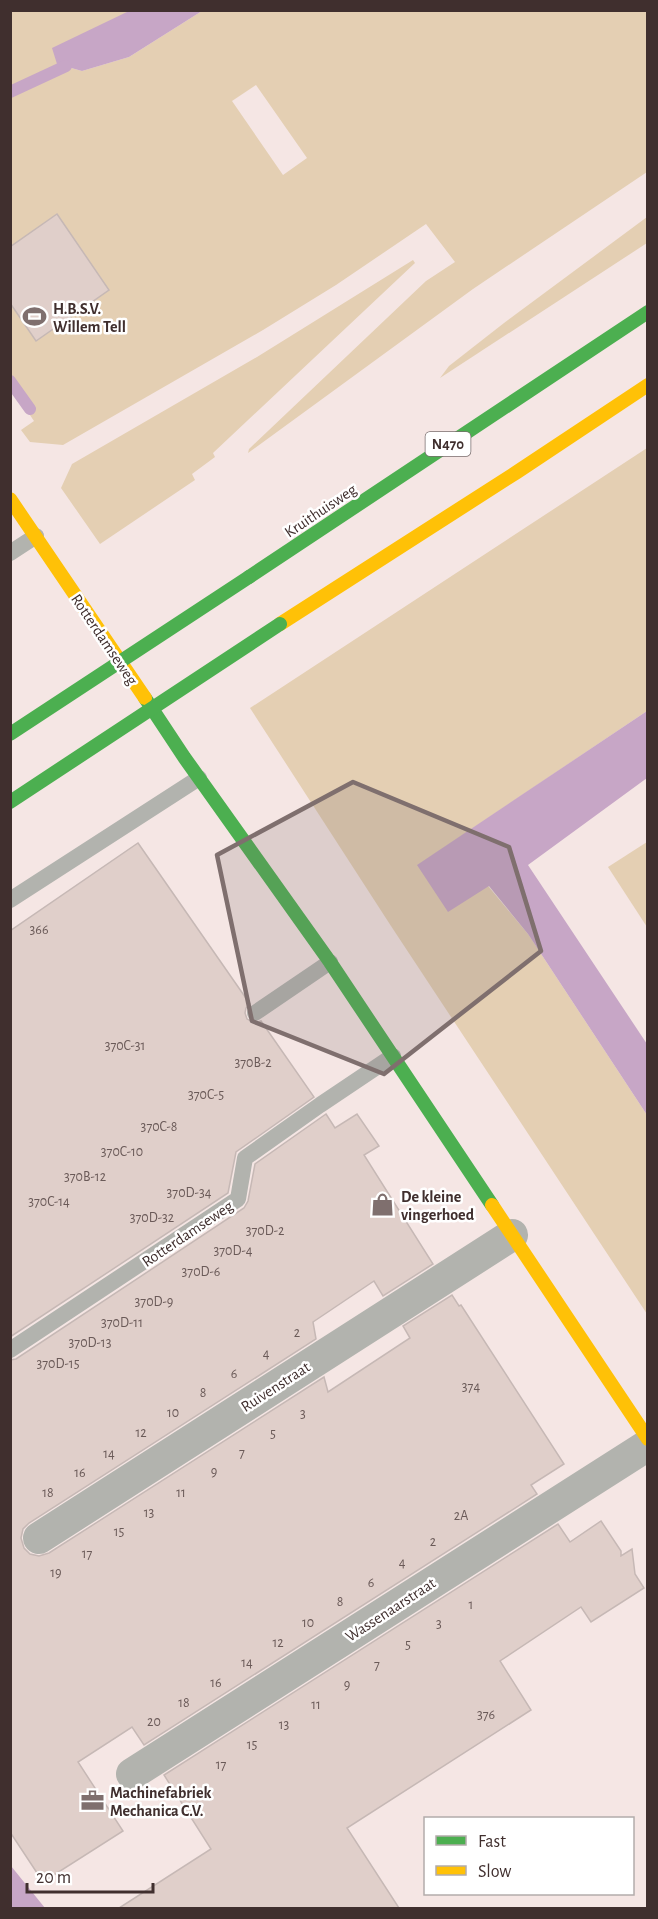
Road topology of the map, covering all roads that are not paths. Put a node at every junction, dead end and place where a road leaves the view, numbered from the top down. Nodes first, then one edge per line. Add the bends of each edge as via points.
1 (648, 312) edge
2 (648, 385) edge
3 (10, 499) edge
4 (36, 537) junction
5 (10, 553) edge
6 (10, 734) edge
7 (199, 778) junction
8 (10, 802) edge
9 (10, 900) edge
10 (330, 962) junction
11 (255, 1013) dead end
12 (393, 1056) junction
13 (512, 1235) junction
14 (10, 1350) edge
15 (648, 1439) edge
16 (648, 1444) edge
17 (39, 1538) dead end
18 (132, 1774) dead end

1 - 6 main road, Kruithuisweg / N470, bridge
2 - 8 main road, bridge
3 - 4 main road, Rotterdamseweg
4 - 5 lane
4 - 7 main road, Rotterdamseweg
7 - 9 lane
7 - 10 main road, Rotterdamseweg
10 - 11 lane
10 - 12 main road, Rotterdamseweg
12 - 13 main road, Rotterdamseweg
12 - 14 lane, Rotterdamseweg via 245,1158 238,1199
13 - 15 main road, Rotterdamseweg
13 - 17 street, Ruivenstraat
16 - 18 street, Wassenaarstraat

